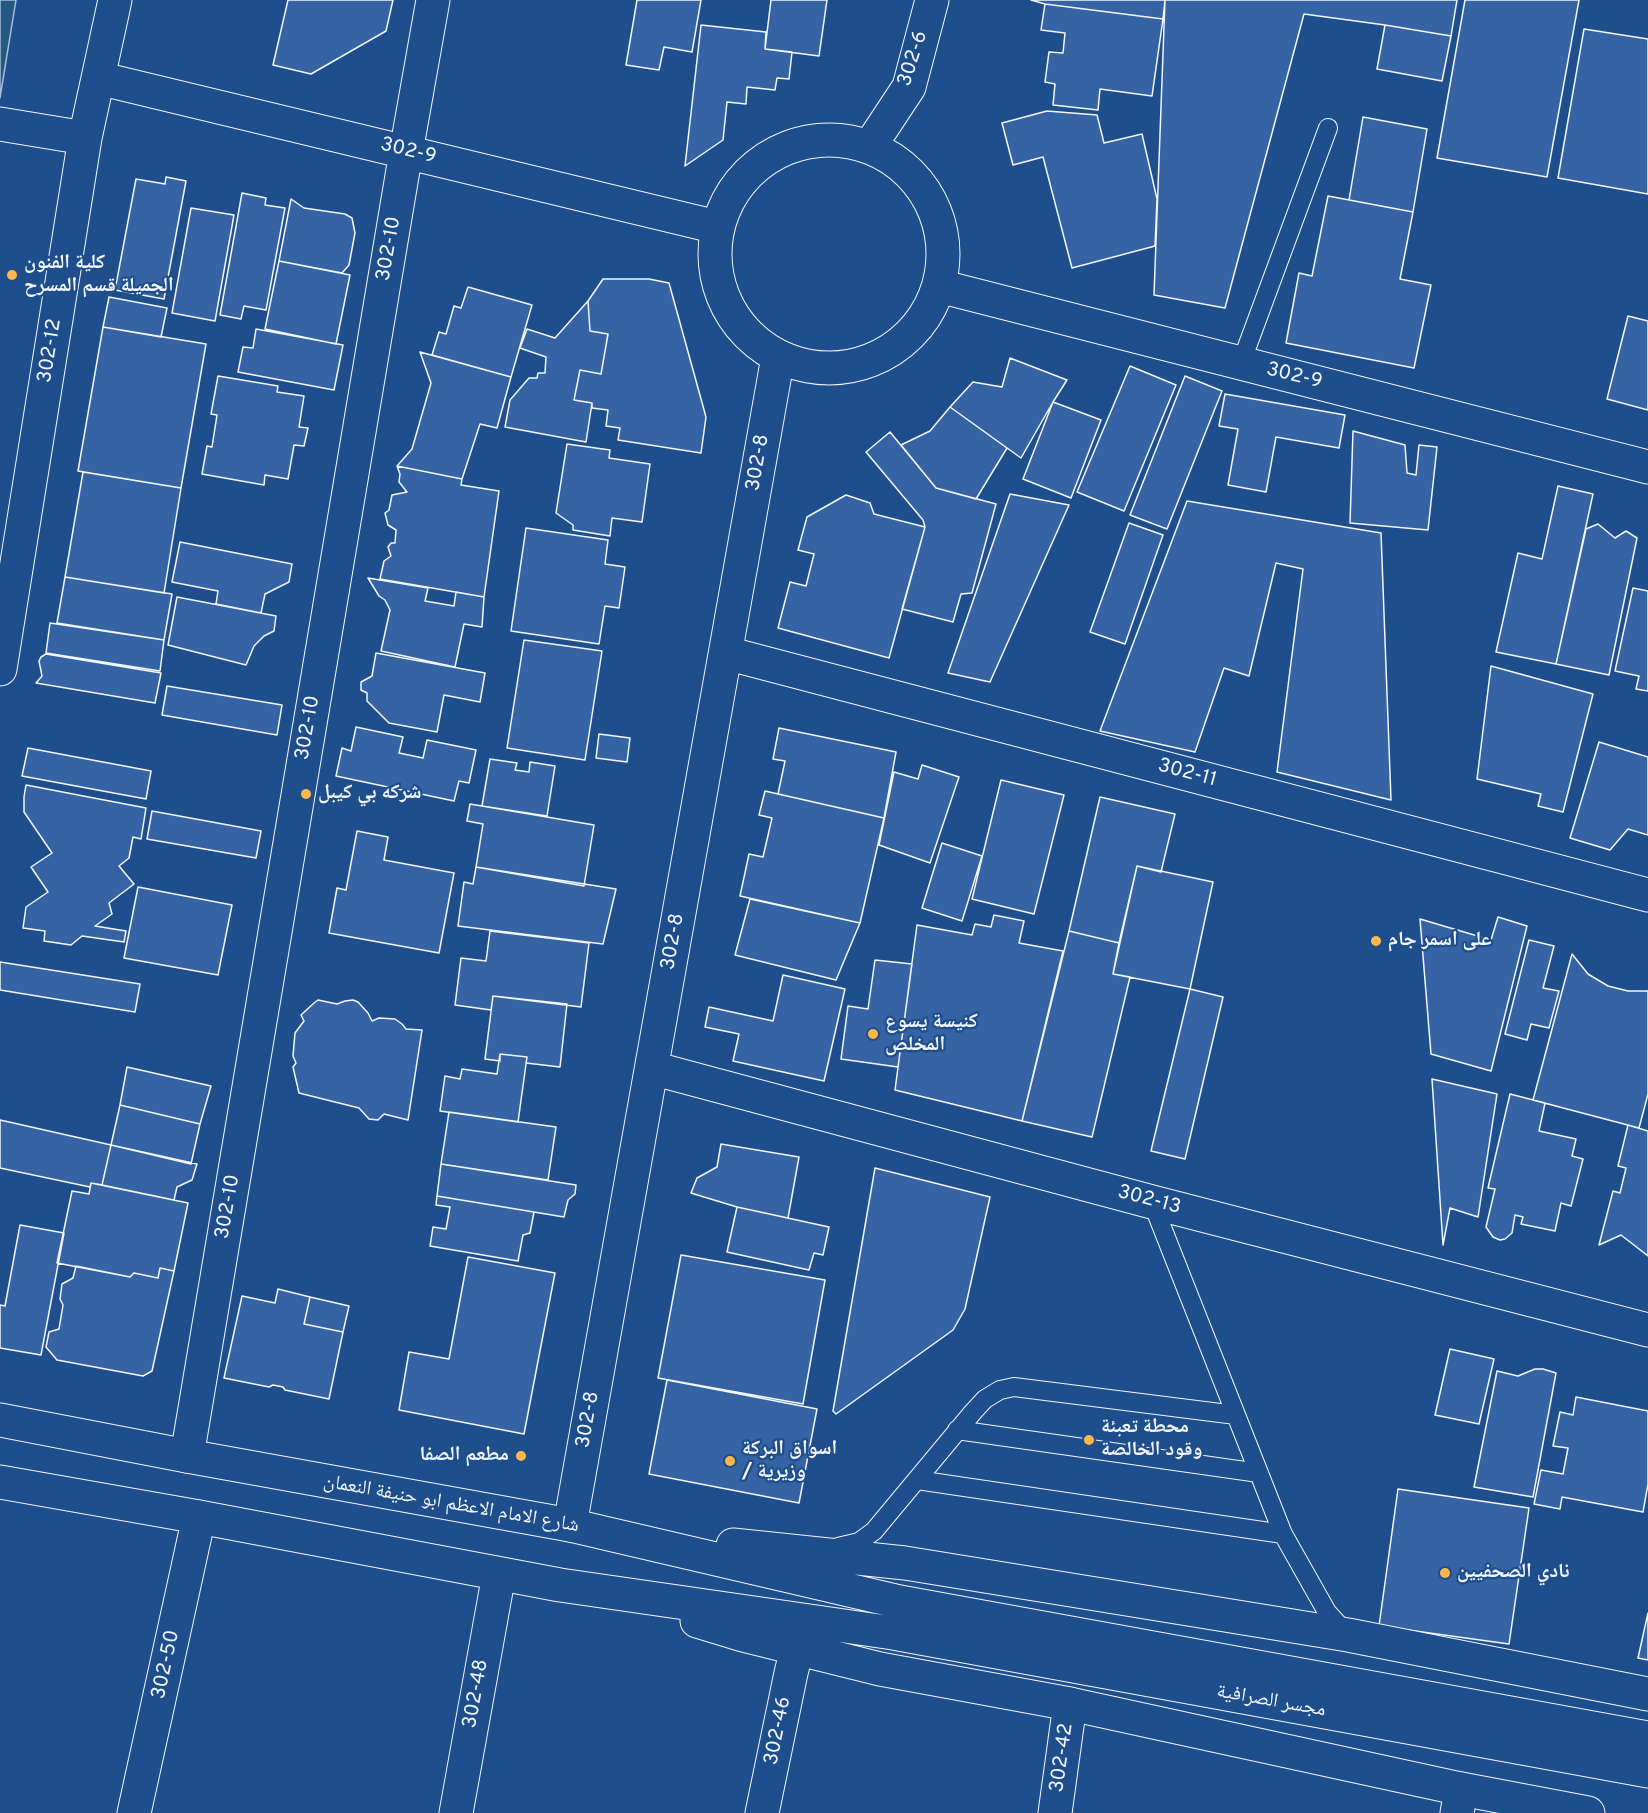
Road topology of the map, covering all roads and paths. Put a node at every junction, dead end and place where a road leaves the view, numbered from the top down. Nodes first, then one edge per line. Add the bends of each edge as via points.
1 (115, 0) edge
2 (433, 0) edge
3 (932, 0) edge
4 (98, 78) junction
5 (0, 124) edge
6 (1328, 128) dead end
7 (85, 138) junction
8 (870, 146) junction
9 (406, 152) junction
10 (717, 227) junction
11 (939, 286) junction
12 (778, 357) junction
13 (1241, 363) junction
14 (1648, 467) edge
15 (726, 653) junction
16 (0, 669) edge
17 (1648, 895) edge
18 (652, 1068) junction
19 (1152, 1202) junction
20 (1648, 1330) edge
21 (1236, 1415) junction
22 (0, 1420) edge
23 (957, 1430) junction
24 (187, 1456) junction
25 (1259, 1473) junction
26 (916, 1480) junction
27 (0, 1482) edge
28 (199, 1517) junction
29 (570, 1526) junction
30 (1283, 1534) junction
31 (612, 1535) junction
32 (815, 1554) junction
33 (499, 1574) junction
34 (604, 1592) junction
35 (900, 1602) joint
36 (1348, 1635) junction
37 (797, 1649) junction
38 (1648, 1694) edge
39 (1070, 1704) junction
40 (1648, 1738) edge
41 (1648, 1771) edge
42 (1459, 1801) edge
43 (134, 1813) edge
44 (456, 1813) edge
45 (762, 1813) edge
46 (1055, 1813) edge
47 (1588, 1813) edge

1 - 4 street, 302-12
2 - 9 street, 302-10
3 - 8 street, 302-6 via 909,87
4 - 7 street, 302-12
4 - 9 street, 302-9
5 - 7 street
6 - 13 lane
7 - 16 street, 302-12
8 - 10 street via 832,139 794,144 760,162 733,191
8 - 11 street via 901,163 929,198 939,219 944,252
9 - 10 street, 302-9
9 - 24 street, 302-10
10 - 12 street via 715,266 724,303 747,335
11 - 12 street via 922,322 892,350 856,366 816,369
11 - 13 street, 302-9
12 - 15 street, 302-8
13 - 14 street, 302-9
15 - 17 street, 302-11
15 - 18 street, 302-8
18 - 19 street, 302-13
18 - 29 street, 302-8
19 - 20 street, 302-13
19 - 21 lane
21 - 23 lane via 1014,1387 985,1399
21 - 25 lane
22 - 24 street, شارع الامام الاعظم ابو حنيفة النعمان
23 - 25 lane
23 - 26 lane
24 - 29 street, شارع الامام الاعظم ابو حنيفة النعمان
25 - 30 lane
26 - 30 lane
26 - 32 lane via 867,1538
27 - 28 street
28 - 33 street
28 - 43 street, 302-50
29 - 31 street, شارع الامام الاعظم ابو حنيفة النعمان
30 - 36 lane via 1327,1612
31 - 32 street
31 - 35 street, شارع الامام الاعظم ابو حنيفة النعمان
32 - 36 street via 905,1563
33 - 34 street
33 - 44 street, 302-48
34 - 37 street
34 - 41 street, مجسر الصرافية via 893,1633
35 - 40 street, مجسر الصرافية
36 - 38 street
37 - 39 street via 880,1669
37 - 45 street, 302-46
39 - 42 street
39 - 46 street, 302-42
42 - 47 street

